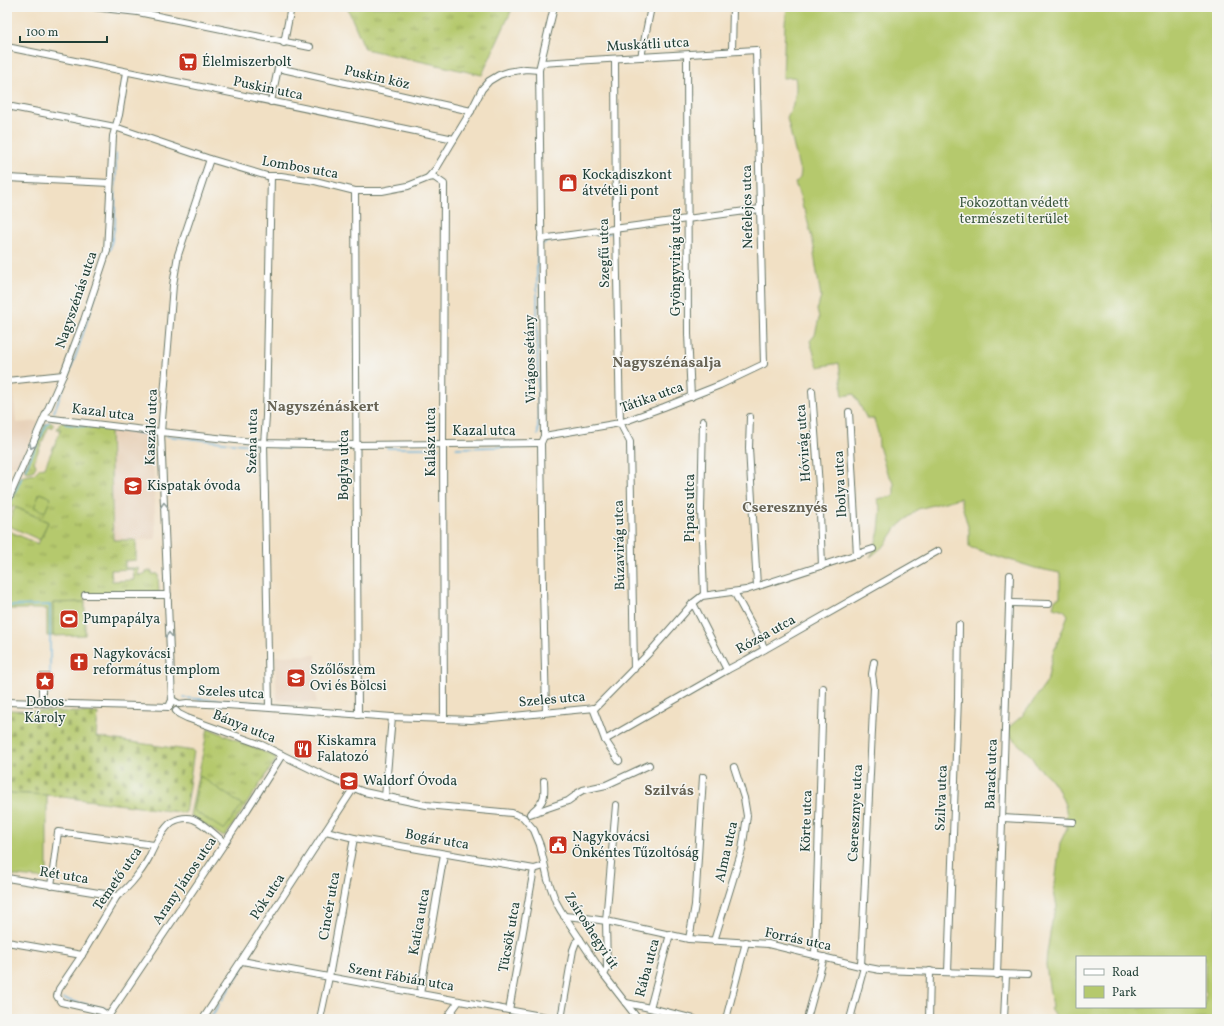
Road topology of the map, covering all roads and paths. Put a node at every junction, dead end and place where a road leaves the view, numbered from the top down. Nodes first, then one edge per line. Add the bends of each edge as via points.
1 (93, 7) edge
2 (291, 7) edge
3 (554, 7) edge
4 (651, 7) edge
5 (733, 7) edge
6 (284, 43) junction
7 (310, 47) dead end
8 (7, 48) edge
9 (756, 50) joint
10 (732, 51) junction
11 (687, 55) junction
12 (641, 57) junction
13 (615, 59) junction
14 (541, 64) junction
15 (539, 70) junction
16 (126, 72) junction
17 (271, 102) junction
18 (7, 106) edge
19 (471, 112) junction
20 (115, 127) junction
21 (454, 139) junction
22 (210, 159) junction
23 (271, 176) junction
24 (7, 178) edge
25 (428, 178) junction
26 (110, 183) junction
27 (355, 191) junction
28 (760, 209) junction
29 (688, 220) junction
30 (616, 228) junction
31 (541, 239) junction
32 (764, 364) joint
33 (63, 375) junction
34 (7, 380) edge
35 (812, 391) dead end
36 (691, 397) junction
37 (849, 412) dead end
38 (750, 417) dead end
39 (45, 418) junction
40 (703, 421) dead end
41 (620, 423) junction
42 (161, 432) junction
43 (544, 436) junction
44 (264, 443) junction
45 (443, 443) junction
46 (541, 443) junction
47 (356, 445) junction
48 (7, 502) edge
49 (873, 549) dead end
50 (938, 551) dead end
51 (857, 555) junction
52 (822, 566) junction
53 (1010, 574) dead end
54 (757, 586) junction
55 (734, 592) junction
56 (85, 595) dead end
57 (168, 595) junction
58 (704, 595) junction
59 (693, 603) junction
60 (1009, 603) junction
61 (1049, 604) dead end
62 (959, 625) dead end
63 (765, 649) junction
64 (874, 662) dead end
65 (634, 669) junction
66 (727, 670) junction
67 (48, 677) dead end
68 (822, 688) dead end
69 (7, 702) edge
70 (42, 703) junction
71 (173, 704) junction
72 (269, 707) junction
73 (593, 708) junction
74 (546, 712) junction
75 (358, 715) junction
76 (392, 717) junction
77 (444, 719) junction
78 (605, 740) junction
79 (282, 755) junction
80 (619, 761) dead end
81 (649, 765) dead end
82 (734, 767) dead end
83 (703, 777) dead end
84 (544, 781) dead end
85 (353, 789) junction
86 (385, 797) junction
87 (616, 805) dead end
88 (530, 814) junction
89 (522, 816) junction
90 (1003, 818) junction
91 (1073, 822) dead end
92 (326, 831) junction
93 (354, 838) junction
94 (225, 843) junction
95 (154, 845) junction
96 (444, 854) junction
97 (544, 866) junction
98 (534, 869) junction
99 (7, 878) edge
100 (51, 886) junction
101 (117, 896) junction
102 (564, 916) junction
103 (606, 921) junction
104 (670, 934) junction
105 (580, 939) junction
106 (689, 939) junction
107 (714, 941) junction
108 (7, 942) edge
109 (746, 942) junction
110 (82, 955) junction
111 (815, 955) junction
112 (824, 957) junction
113 (242, 961) junction
114 (862, 966) junction
115 (930, 971) junction
116 (948, 972) junction
117 (604, 975) junction
118 (997, 975) junction
119 (1006, 975) junction
120 (1028, 975) dead end
121 (329, 977) junction
122 (420, 994) junction
123 (459, 1001) junction
124 (626, 1003) junction
125 (650, 1008) junction
126 (509, 1010) junction
127 (107, 1018) edge
128 (203, 1019) edge
129 (320, 1019) edge
130 (446, 1019) edge
131 (557, 1019) edge
132 (561, 1019) edge
133 (638, 1019) edge
134 (694, 1019) edge
135 (726, 1019) edge
136 (807, 1019) edge
137 (850, 1019) edge
138 (929, 1019) edge
139 (1004, 1019) edge

1 - 6 street via 138,12
2 - 6 street
3 - 14 street, Virágos sétány
4 - 12 street
5 - 10 street
6 - 7 street
8 - 16 street, Puskin utca
9 - 10 street, Muskátli utca
9 - 28 street, Nefelejcs utca
10 - 11 street, Muskátli utca
11 - 12 street, Muskátli utca
11 - 29 street, Gyöngyvirág utca
12 - 13 street, Muskátli utca
13 - 14 street, Muskátli utca
13 - 30 street, Szegfű utca
14 - 15 street, Virágos sétány
15 - 19 street via 516,70 489,81 482,88
15 - 31 street, Virágos sétány
16 - 17 street, Puskin utca
16 - 20 street, Nagyszénás utca
17 - 19 street, Puskin köz via 278,68
17 - 21 street, Puskin utca
18 - 20 street, Lombos utca
19 - 21 street
20 - 22 street, Lombos utca
20 - 26 street, Nagyszénás utca
21 - 25 street
22 - 23 street, Lombos utca
22 - 42 street, Kaszáló utca via 178,255 173,285
23 - 27 street, Lombos utca via 315,180
23 - 44 street, Széna utca
24 - 26 street
25 - 27 street, Lombos utca via 388,190
25 - 45 street, Kalász utca via 434,177 444,184
26 - 33 street, Nagyszénás utca via 107,251
27 - 47 street, Boglya utca
28 - 29 street
28 - 32 street, Nefelejcs utca
29 - 30 street
29 - 36 street, Gyöngyvirág utca
30 - 31 street
30 - 41 street, Szegfű utca
31 - 43 street, Virágos sétány
32 - 36 street, Tátika utca
33 - 34 street
33 - 39 street, Nagyszénás utca
35 - 52 street, Hóvirág utca
36 - 41 street, Tátika utca
37 - 51 street, Ibolya utca
38 - 54 street via 749,448
39 - 42 street, Kazal utca
39 -> 48 street, Nagyszénás utca
40 - 58 street, Pipacs utca via 701,510
41 - 43 street, Tátika utca
41 - 65 street, Búzavirág utca via 630,442
42 - 44 street, Kazal utca
57 -> 42 street, Kaszáló utca
43 - 46 street, Virágos sétány
44 - 47 street, Kazal utca
44 - 72 street, Széna utca
45 - 46 street, Kazal utca
45 - 47 street, Kazal utca
45 - 77 street, Kalász utca
46 - 74 street, Virágos sétány
47 - 75 street, Boglya utca
49 - 51 street
50 - 63 street, Rózsa utca
51 - 52 street
52 - 54 street
53 - 60 street, Barack utca
54 - 55 street
55 - 58 street
55 - 63 street
56 - 57 street
71 -> 57 street, Kaszáló utca
58 - 59 street, Szeles utca
59 - 65 street, Szeles utca
59 - 66 street
60 - 61 street
60 - 90 street, Barack utca
62 - 116 street, Szilva utca
63 - 66 street, Rózsa utca
64 - 114 street, Cseresznye utca
65 - 73 street, Szeles utca
66 - 78 street, Rózsa utca
67 - 70 street via 42,677
68 - 111 street, Körte utca
69 - 70 street
70 - 71 street
71 - 72 street, Szeles utca
71 - 79 street, Bánya utca via 172,711
72 - 75 street, Szeles utca
73 - 74 street, Szeles utca
73 - 78 street
74 - 77 street, Szeles utca via 475,720
75 - 76 street, Szeles utca
76 - 77 street, Szeles utca
76 - 86 street
78 - 80 street
79 - 85 street, Bánya utca
79 - 94 street, Arany János utca
81 - 88 street via 606,785 583,790 568,802
82 - 107 street, Alma utca via 747,816 742,850
83 - 106 street via 695,905
84 - 88 street via 544,798
85 - 86 street, Bánya utca
85 - 92 street, Pók utca
86 - 89 street, Bánya utca via 426,805
87 - 103 street
88 - 89 street
89 - 97 street, Zsíroshegyi út via 537,837
90 - 91 street
90 - 118 street, Barack utca
92 - 93 street, Bogár utca
92 - 113 street, Pók utca
93 - 96 street, Bogár utca
93 - 121 street, Cincér utca
94 - 95 street, Temető utca via 194,819 183,818 171,823
94 - 127 street, Arany János utca
95 - 100 street via 58,832
95 - 101 street, Temető utca via 143,866 124,892
96 - 98 street, Bogár utca
96 - 122 street, Katica utca
97 - 98 street, Bogár utca
97 - 102 street, Zsíroshegyi út via 556,902
98 - 126 street, Tücsök utca
99 - 100 street, Rét utca
100 - 101 street, Rét utca
101 - 110 street, Temető utca
102 - 103 street, Forrás utca
102 - 105 street, Zsíroshegyi út
103 - 104 street, Forrás utca
103 - 117 street via 608,965
104 - 106 street, Forrás utca
104 - 125 street, Rába utca
105 - 117 street, Zsíroshegyi út
105 - 132 street via 576,942 574,950
106 - 107 street, Forrás utca
107 - 109 street, Forrás utca
108 - 110 street
109 - 111 street, Forrás utca via 768,944
109 - 135 street
110 - 127 street, Temető utca via 57,996 61,1002 101,1011
111 - 112 street, Forrás utca
112 - 114 street, Forrás utca
112 - 136 street
113 - 121 street, Szent Fábián utca
113 - 128 street, Pók utca
114 - 115 street, Forrás utca via 880,970
114 - 137 street, Cseresznye utca
115 - 116 street, Forrás utca
115 - 138 street
116 - 118 street, Forrás utca
117 - 124 street, Zsíroshegyi út
118 - 119 street, Forrás utca
119 - 120 street, Forrás utca
119 - 139 street
121 - 122 street, Szent Fábián utca
121 - 129 street, Cincér utca
122 - 123 street, Szent Fábián utca
123 - 126 street, Szent Fábián utca
123 - 130 street
124 - 125 street
124 - 133 street, Zsíroshegyi út
125 - 134 street
126 - 131 street, Szent Fábián utca

